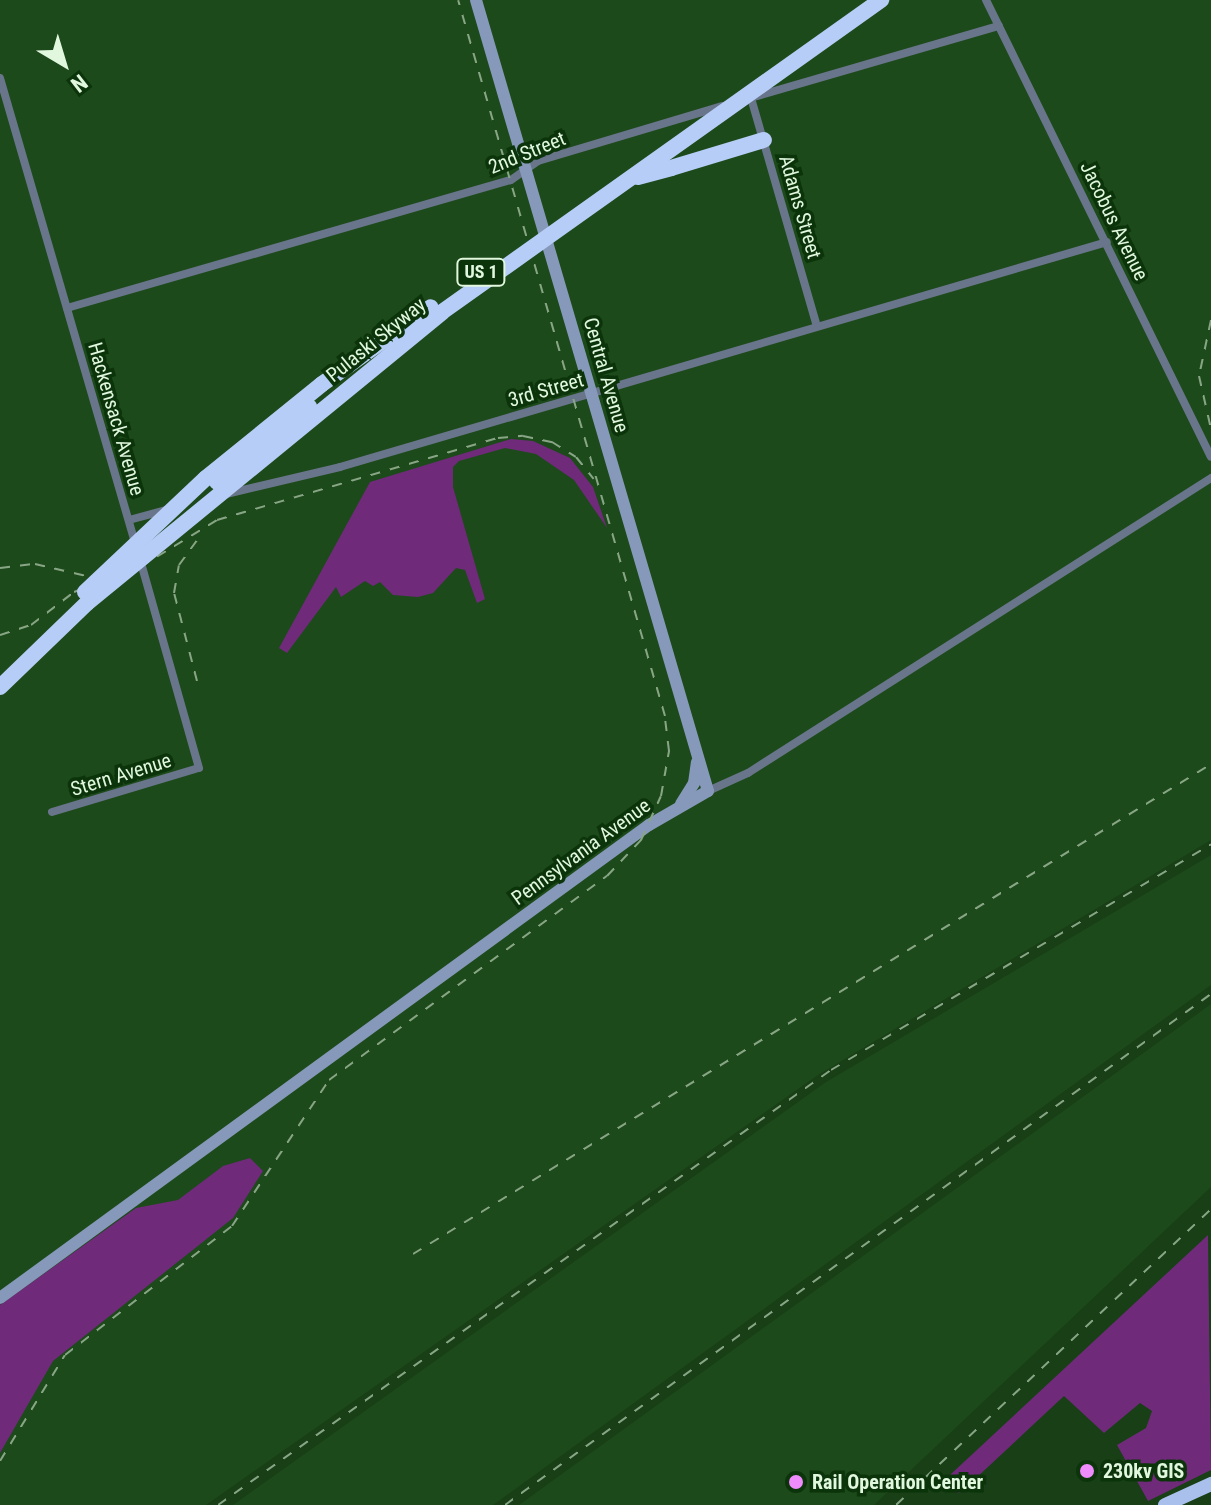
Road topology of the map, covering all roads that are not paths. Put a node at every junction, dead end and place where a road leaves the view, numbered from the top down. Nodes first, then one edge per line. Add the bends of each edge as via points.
1 (476, 0) edge
2 (868, 0) edge
3 (881, 0) edge
4 (986, 0) edge
5 (999, 26) junction
6 (0, 78) edge
7 (751, 98) junction
8 (764, 140) junction
9 (527, 170) junction
10 (1107, 242) junction
11 (67, 308) junction
12 (817, 326) junction
13 (591, 394) junction
14 (1211, 457) edge
15 (1211, 478) edge
16 (217, 482) junction
17 (129, 520) junction
18 (111, 566) junction
19 (130, 567) junction
20 (0, 675) edge
21 (0, 687) edge
22 (697, 761) junction
23 (199, 768) joint
24 (708, 791) junction
25 (676, 809) junction
26 (52, 812) dead end
27 (0, 1298) edge
28 (1211, 1484) edge
29 (1165, 1505) edge

1 - 9 main road, Central Avenue
2 - 18 highway, Pulaski Skyway / US 1, bridge via 322,384 196,487
3 - 19 highway, Pulaski Skyway / US 1, bridge via 442,312
4 - 5 street, Jacobus Avenue
5 - 7 street, 2nd Street
5 - 10 street, Jacobus Avenue
6 - 11 street, Hackensack Avenue
7 - 8 street, Adams Street
7 - 9 street, 2nd Street via 538,161
8 - 12 street, Adams Street
8 - 16 highway, bridge via 620,184 583,206 415,325
9 - 11 street, 2nd Street via 511,180
9 - 13 main road, Central Avenue
10 - 12 street, 3rd Street
10 - 14 street, Jacobus Avenue
11 - 17 street, Hackensack Avenue
12 - 13 street, 3rd Street
13 - 17 street, 3rd Street via 340,467
13 - 22 main road, Central Avenue
15 - 24 street, Pennsylvania Avenue via 761,766
16 - 18 highway, bridge
16 - 19 highway, bridge
17 - 23 street, Hackensack Avenue
18 - 20 highway, Pulaski Skyway / US 1, bridge
19 - 21 highway, Pulaski Skyway / US 1, bridge
22 - 24 main road, Central Avenue
22 - 25 main road via 691,789
23 - 26 street, Stern Avenue
24 - 25 main road, Pennsylvania Avenue
25 - 27 main road, Pennsylvania Avenue
28 - 29 highway

